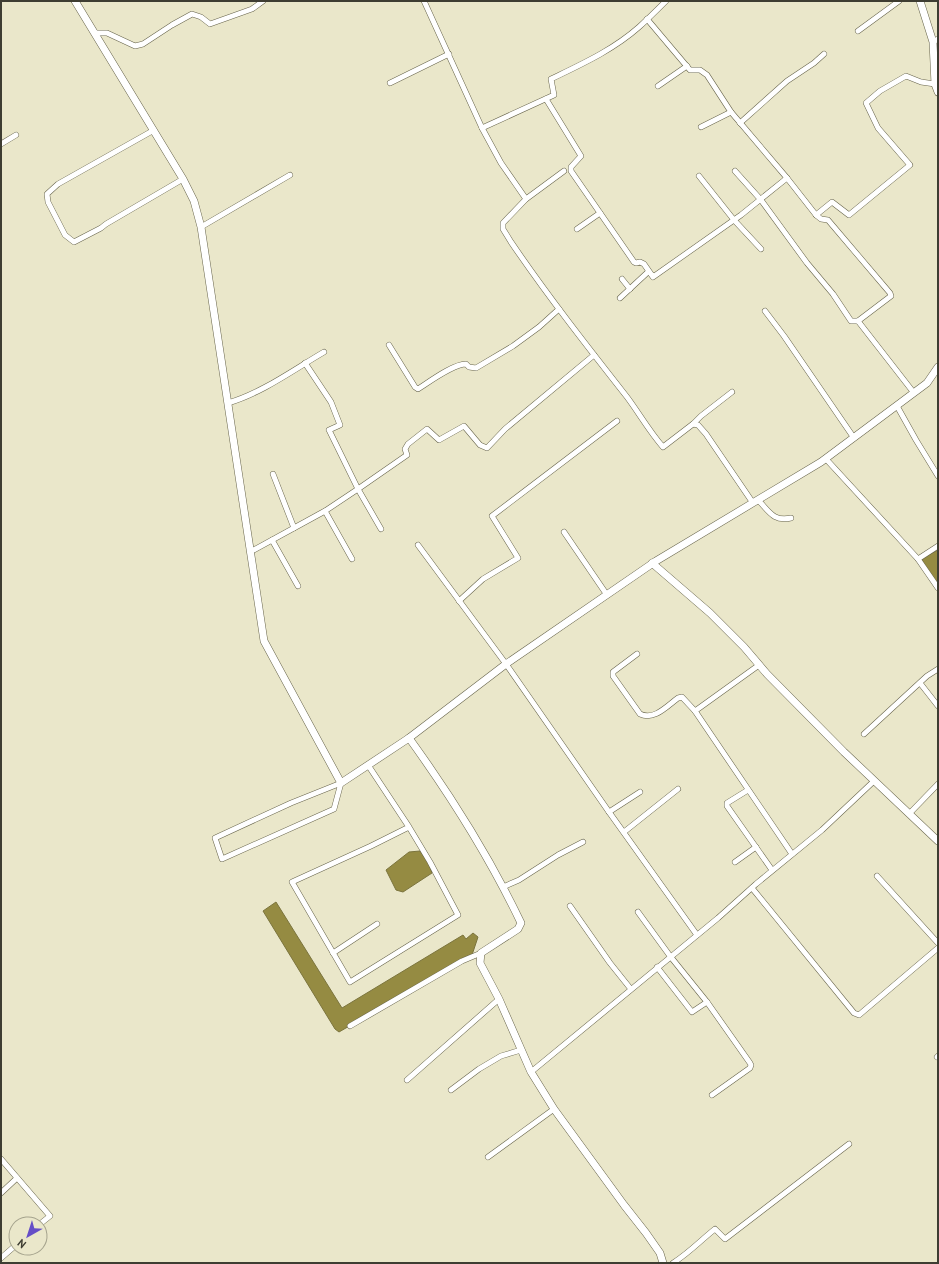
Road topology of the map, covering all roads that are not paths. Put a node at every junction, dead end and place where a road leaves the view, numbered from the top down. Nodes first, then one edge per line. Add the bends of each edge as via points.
1 (75, 1) edge
2 (263, 1) edge
3 (424, 1) edge
4 (666, 1) edge
5 (899, 1) edge
6 (920, 1) edge
7 (647, 19) junction
8 (858, 30) dead end
9 (95, 33) junction
10 (935, 40) edge
11 (449, 54) junction
12 (824, 54) dead end
13 (686, 66) junction
14 (390, 83) dead end
15 (935, 84) junction
16 (658, 86) dead end
17 (938, 92) edge
18 (546, 99) junction
19 (731, 112) junction
20 (740, 123) junction
21 (701, 127) dead end
22 (482, 128) junction
23 (154, 130) junction
24 (16, 135) dead end
25 (1, 144) edge
26 (564, 171) dead end
27 (735, 171) dead end
28 (290, 176) dead end
29 (699, 176) dead end
30 (787, 178) junction
31 (183, 179) junction
32 (526, 199) junction
33 (761, 200) junction
34 (600, 213) junction
35 (816, 215) junction
36 (734, 220) junction
37 (201, 227) junction
38 (577, 229) dead end
39 (761, 249) dead end
40 (648, 272) junction
41 (622, 279) dead end
42 (630, 289) junction
43 (620, 298) dead end
44 (560, 309) junction
45 (764, 311) dead end
46 (858, 322) junction
47 (389, 345) dead end
48 (324, 352) dead end
49 (594, 355) junction
50 (305, 363) junction
51 (938, 367) edge
52 (732, 392) dead end
53 (914, 393) junction
54 (228, 403) junction
55 (897, 406) junction
56 (617, 421) dead end
57 (693, 424) junction
58 (854, 438) junction
59 (826, 458) junction
60 (273, 474) dead end
61 (938, 476) edge
62 (358, 489) junction
63 (756, 501) junction
64 (325, 511) junction
65 (791, 518) dead end
66 (294, 528) junction
67 (381, 529) dead end
68 (564, 532) dead end
69 (272, 540) junction
70 (418, 545) dead end
71 (938, 546) edge
72 (250, 552) junction
73 (352, 559) dead end
74 (918, 559) junction
75 (652, 563) junction
76 (298, 586) dead end
77 (938, 588) edge
78 (606, 595) junction
79 (458, 601) junction
80 (637, 654) dead end
81 (506, 664) junction
82 (759, 665) junction
83 (938, 669) edge
84 (920, 683) junction
85 (938, 706) edge
86 (695, 711) junction
87 (864, 734) dead end
88 (409, 738) junction
89 (368, 765) junction
90 (874, 781) junction
91 (341, 783) junction
92 (938, 784) edge
93 (678, 789) dead end
94 (748, 790) junction
95 (640, 792) dead end
96 (609, 812) junction
97 (909, 814) junction
98 (409, 827) junction
99 (624, 832) junction
100 (583, 842) dead end
101 (938, 842) edge
102 (756, 846) junction
103 (792, 854) junction
104 (735, 862) dead end
105 (772, 870) junction
106 (877, 876) dead end
107 (503, 888) junction
108 (752, 888) junction
109 (570, 906) dead end
110 (638, 912) dead end
111 (377, 924) dead end
112 (697, 935) junction
113 (938, 943) edge
114 (938, 948) edge
115 (333, 953) junction
116 (481, 953) junction
117 (670, 956) junction
118 (657, 967) junction
119 (630, 988) junction
120 (499, 999) junction
121 (707, 1002) junction
122 (350, 1026) dead end
123 (521, 1050) junction
124 (531, 1072) junction
125 (407, 1080) dead end
126 (451, 1090) dead end
127 (712, 1095) dead end
128 (554, 1109) junction
129 (849, 1144) dead end
130 (488, 1156) dead end
131 (1, 1159) edge
132 (17, 1178) junction
133 (1, 1193) edge
134 (48, 1218) edge
135 (663, 1263) edge
136 (673, 1263) edge

1 - 9 street
2 - 9 street via 252,9 210,24 192,14 143,44 135,46 107,33
3 - 11 street
4 - 7 street
5 - 8 street
6 - 10 street
7 - 13 street
7 - 18 street via 613,46 551,79 554,95
9 - 23 street
10 - 15 street
11 - 14 street
11 - 22 street
12 - 20 street via 787,81
13 - 16 street
13 - 19 street via 690,70 700,70 707,75
15 - 17 street
15 - 35 street via 906,76 866,102 878,128 910,165 849,215 832,202
18 - 22 street
18 - 34 street via 581,156 571,167 572,171
19 - 20 street
19 - 21 street
20 - 30 street
22 - 32 street
23 - 31 street
23 - 31 street via 58,184 47,194 48,202 65,235 74,242
24 - 25 street
26 - 32 street
27 - 33 street
28 - 37 street
29 - 36 street
30 - 33 street
30 - 35 street
31 - 37 street via 194,200
32 - 44 street via 503,223 503,230
33 - 36 street
33 - 46 street via 851,321
34 - 38 street
34 - 40 street via 634,262 642,263
35 - 46 street via 828,220 890,292 891,296
36 - 39 street
36 - 40 street via 655,276
37 - 54 street
40 - 42 street
41 - 42 street
42 - 43 street
44 - 47 street via 513,346 476,368 461,365 440,374 418,389 414,387
44 - 49 street
45 - 58 street
46 - 53 street
48 - 50 street
49 - 57 street via 663,447
49 - 62 street via 486,448 480,445 464,426 439,440 427,429 408,444 405,449 408,455
50 - 54 street via 243,398
50 - 62 street via 332,402 340,425 329,430
51 - 53 street via 926,383
52 - 57 street
53 - 55 street
54 - 72 street
55 - 58 street
55 - 61 street
56 - 79 street via 492,516 518,558 484,579
57 - 63 street via 706,434
58 - 59 street
59 - 63 street
59 - 74 street
60 - 66 street
62 - 64 street
62 - 67 street
63 - 65 street via 775,518
63 - 75 street
64 - 66 street
64 - 73 street
66 - 69 street
68 - 78 street
69 - 72 street
69 - 76 street
70 - 79 street
71 - 74 street
72 - 91 street via 264,642
74 - 77 street
75 - 78 street
75 - 82 street via 710,613
78 - 81 street
79 - 81 street
80 - 86 street via 613,672 613,676 640,714 644,716 658,713 682,697
81 - 88 street
81 - 96 street
82 - 86 street
82 - 90 street
83 - 84 street
84 - 85 street
84 - 87 street
86 - 94 street
88 - 89 street
88 - 107 street via 436,775
89 - 91 street
89 - 98 street
90 - 97 street
90 - 103 street via 822,830
91 - 91 street via 334,809 222,859 215,838
92 - 97 street
93 - 99 street
94 - 102 street via 727,803 727,806
94 - 103 street
95 - 96 street
96 - 99 street
97 - 101 street
98 - 115 street via 292,882
98 - 115 street via 458,915 350,982
99 - 112 street
100 - 107 street
102 - 104 street
102 - 105 street
103 - 105 street
105 - 108 street
106 - 113 street
107 - 116 street via 521,923 518,929
108 - 112 street
108 - 114 street via 854,1013 859,1015
109 - 119 street
110 - 117 street
111 - 115 street
112 - 117 street
116 - 120 street via 480,963
116 - 122 street via 462,961
117 - 118 street
117 - 121 street
118 - 119 street
118 - 121 street via 692,1012
119 - 124 street
120 - 123 street
120 - 125 street
121 - 127 street via 751,1065
123 - 124 street
123 - 126 street via 501,1056
124 - 128 street
128 - 130 street
128 - 135 street via 646,1233 660,1253
129 - 136 street via 725,1239 716,1229
131 - 132 street
132 - 133 street
132 - 134 street via 50,1216

